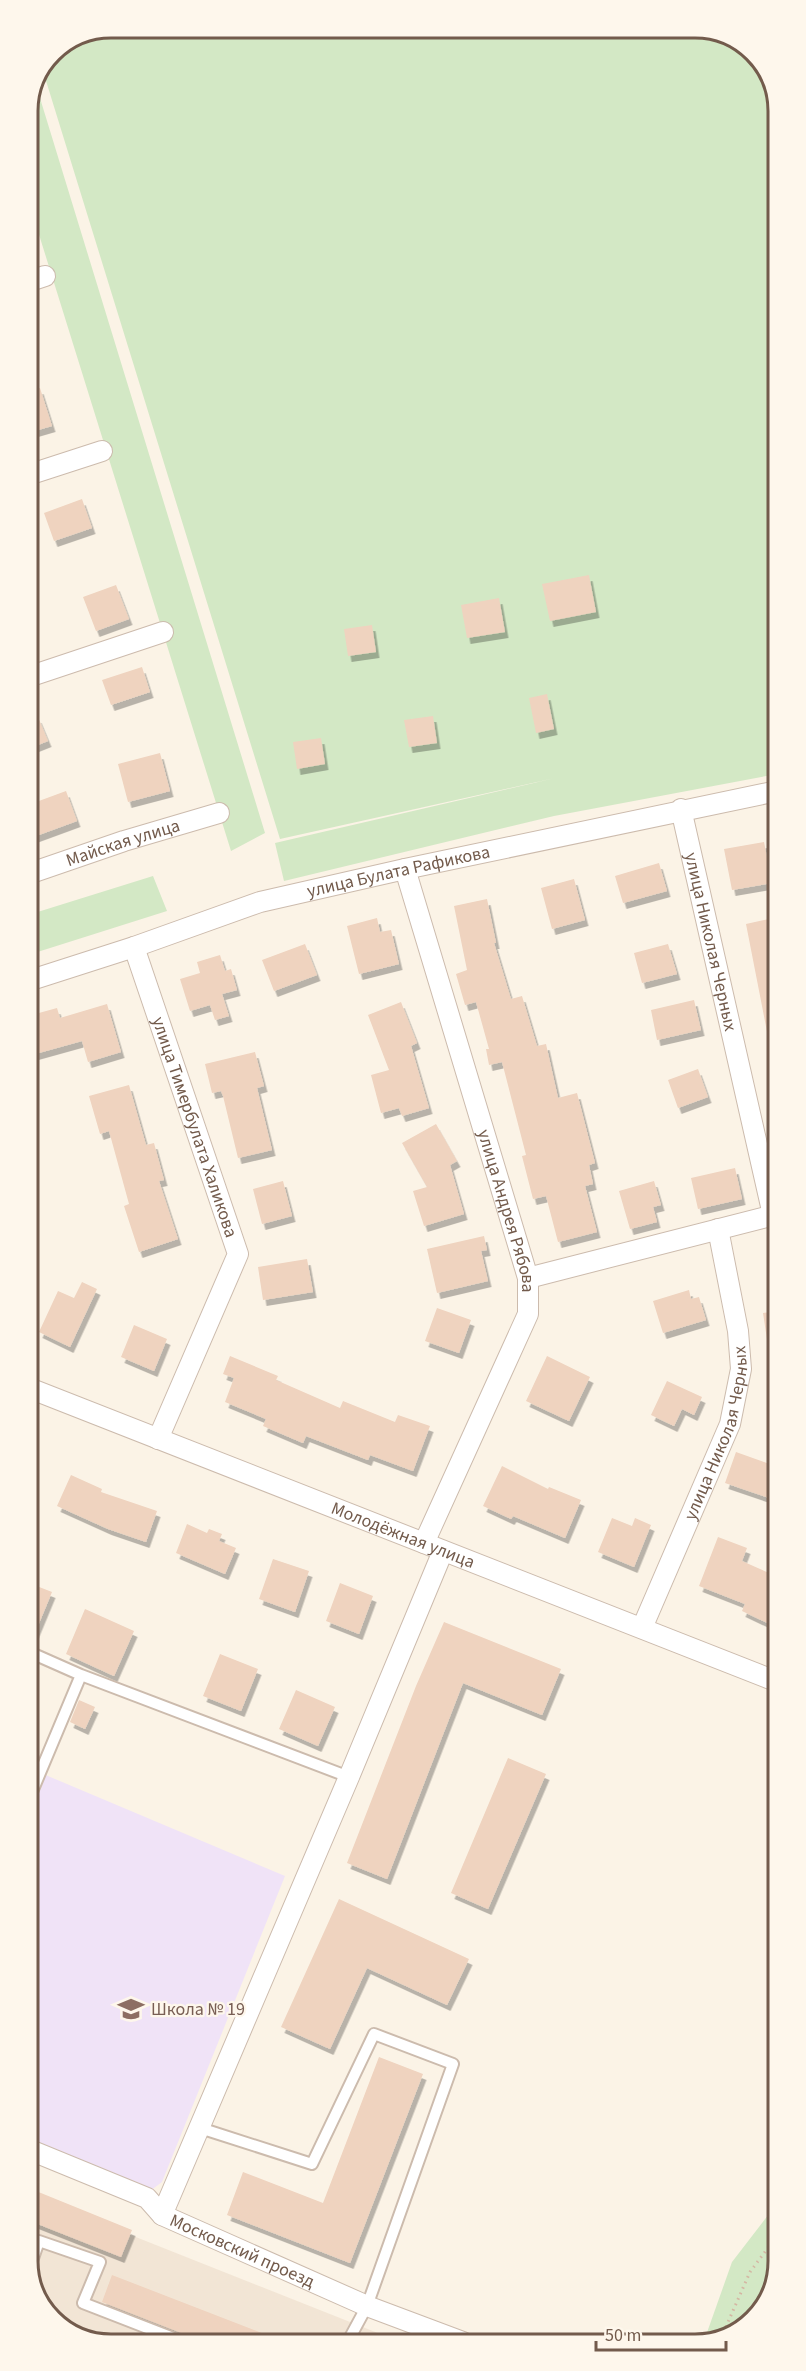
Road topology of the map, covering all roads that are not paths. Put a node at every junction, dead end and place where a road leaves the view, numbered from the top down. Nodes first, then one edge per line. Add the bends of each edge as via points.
1 (102, 451) dead end
2 (38, 472) edge
3 (163, 632) dead end
4 (38, 674) edge
5 (768, 793) edge
6 (681, 810) junction
7 (219, 813) dead end
8 (405, 868) junction
9 (38, 871) edge
10 (134, 947) junction
11 (38, 978) edge
12 (768, 1185) edge
13 (768, 1217) edge
14 (718, 1229) junction
15 (528, 1278) junction
16 (38, 1392) edge
17 (158, 1439) junction
18 (424, 1543) junction
19 (443, 1551) junction
20 (642, 1628) junction
21 (38, 1656) edge
22 (81, 1675) junction
23 (768, 1678) edge
24 (38, 1777) edge
25 (349, 1777) junction
26 (200, 2128) junction
27 (38, 2153) edge
28 (162, 2215) junction
29 (38, 2244) edge
30 (367, 2306) junction
31 (160, 2333) edge
32 (352, 2333) edge
33 (441, 2334) edge

1 - 2 street
3 - 4 street
5 - 6 street, улица Булата Рафикова
6 - 8 street, улица Булата Рафикова
6 - 12 street, улица Николая Черных
7 - 9 street, Майская улица
8 - 10 street, улица Булата Рафикова via 260,902
8 - 15 street, улица Андрея Рябова
10 - 11 street, улица Булата Рафикова
10 - 17 street, улица Тимербулата Халикова via 238,1254
13 - 14 street
14 - 15 street
14 - 20 street, улица Николая Черных via 738,1331 741,1369 730,1424
15 - 18 street, улица Андрея Рябова via 528,1314
16 - 17 street, Молодёжная улица
17 - 18 street, Молодёжная улица
18 - 19 street, Молодёжная улица
19 - 20 street, Молодёжная улица
19 - 25 street
20 - 23 street, Молодёжная улица
21 - 22 lane
22 - 24 lane
22 - 25 lane
25 - 26 street
26 - 28 street
26 - 30 lane via 312,2164 374,2034 453,2064
27 - 28 street, Московский проезд via 147,2198
28 - 30 street, Московский проезд
29 - 31 lane via 39,2241 100,2262 83,2303
30 - 32 lane
30 - 33 street, Московский проезд

